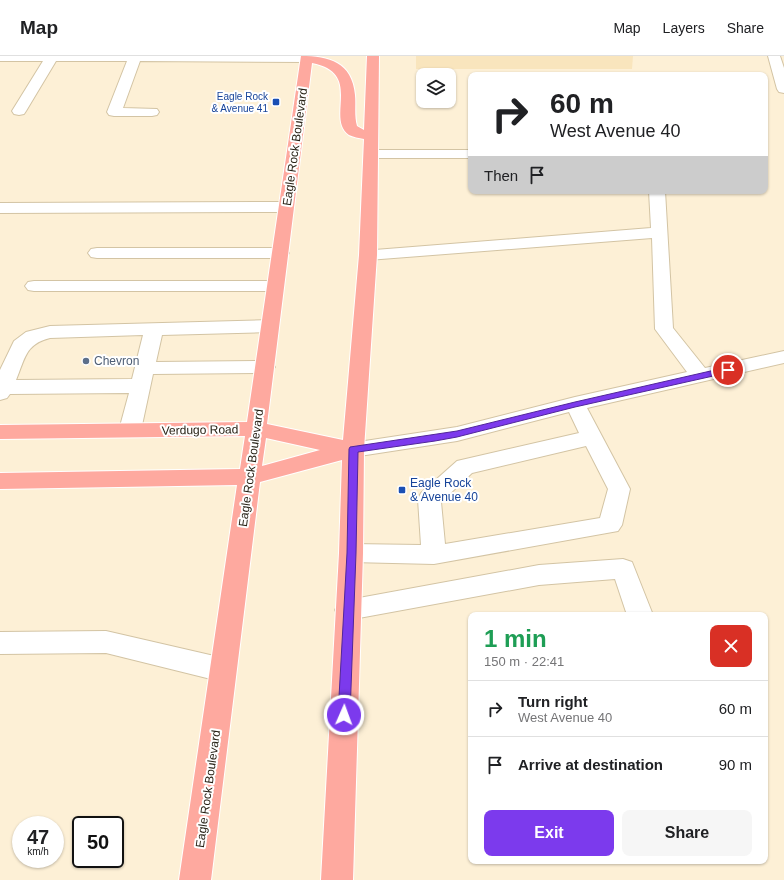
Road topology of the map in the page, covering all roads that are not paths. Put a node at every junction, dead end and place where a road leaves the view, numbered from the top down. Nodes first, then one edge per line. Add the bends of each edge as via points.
1 (0, 56) edge
2 (373, 56) edge
3 (774, 56) edge
4 (52, 57) edge
5 (135, 57) junction
6 (155, 57) edge
7 (307, 57) edge
8 (784, 88) edge
9 (19, 111) dead end
10 (152, 112) dead end
11 (371, 145) junction
12 (468, 154) edge
13 (657, 194) edge
14 (286, 207) junction
15 (0, 208) edge
16 (660, 232) junction
17 (97, 253) dead end
18 (280, 253) junction
19 (368, 255) junction
20 (34, 286) dead end
21 (275, 286) junction
22 (270, 326) junction
23 (154, 329) junction
24 (784, 358) edge
25 (265, 367) junction
26 (700, 376) junction
27 (143, 377) junction
28 (1, 390) edge
29 (575, 404) junction
30 (257, 429) junction
31 (130, 430) junction
32 (0, 432) edge
33 (457, 434) junction
34 (592, 437) junction
35 (353, 449) junction
36 (465, 467) junction
37 (250, 477) junction
38 (0, 481) edge
39 (352, 553) junction
40 (434, 554) junction
41 (348, 610) junction
42 (639, 612) edge
43 (0, 642) edge
44 (223, 670) junction
45 (196, 880) edge
46 (337, 880) edge

1 - 4 street
2 - 11 main road
3 - 8 street
4 - 5 street
4 - 9 street
5 - 6 street
5 - 10 street via 114,112
6 - 7 street
7 - 11 main road via 325,62 338,70 349,91 348,121 354,131
7 - 14 main road, Eagle Rock Boulevard
11 - 12 street
11 - 19 main road
13 - 16 street
14 - 15 street
14 - 18 main road, Eagle Rock Boulevard
16 - 19 street
16 - 26 street via 664,329
17 - 18 street
18 - 21 main road, Eagle Rock Boulevard
19 - 35 main road
20 - 21 street
21 - 22 main road, Eagle Rock Boulevard
22 - 23 street
22 - 25 main road, Eagle Rock Boulevard
23 - 27 street
23 - 28 street via 50,332 33,336 21,345
24 - 26 street
25 - 27 street
25 - 30 main road, Eagle Rock Boulevard
26 - 29 street
27 - 28 street
27 - 31 street
29 - 33 street
29 - 34 street
30 - 31 main road, Verdugo Road
30 - 35 main road, Verdugo Road
30 - 37 main road, Eagle Rock Boulevard
31 - 32 main road, Verdugo Road
33 - 35 street
33 - 36 street
34 - 36 street
34 - 40 street via 620,489 610,525
35 - 37 main road
35 - 39 main road
36 - 40 street via 429,499
37 - 38 main road
37 - 44 main road, Eagle Rock Boulevard
39 - 40 street
39 - 41 main road
41 - 42 street via 539,575 623,569
41 - 46 main road
43 - 44 street via 106,642
44 - 45 main road, Eagle Rock Boulevard

